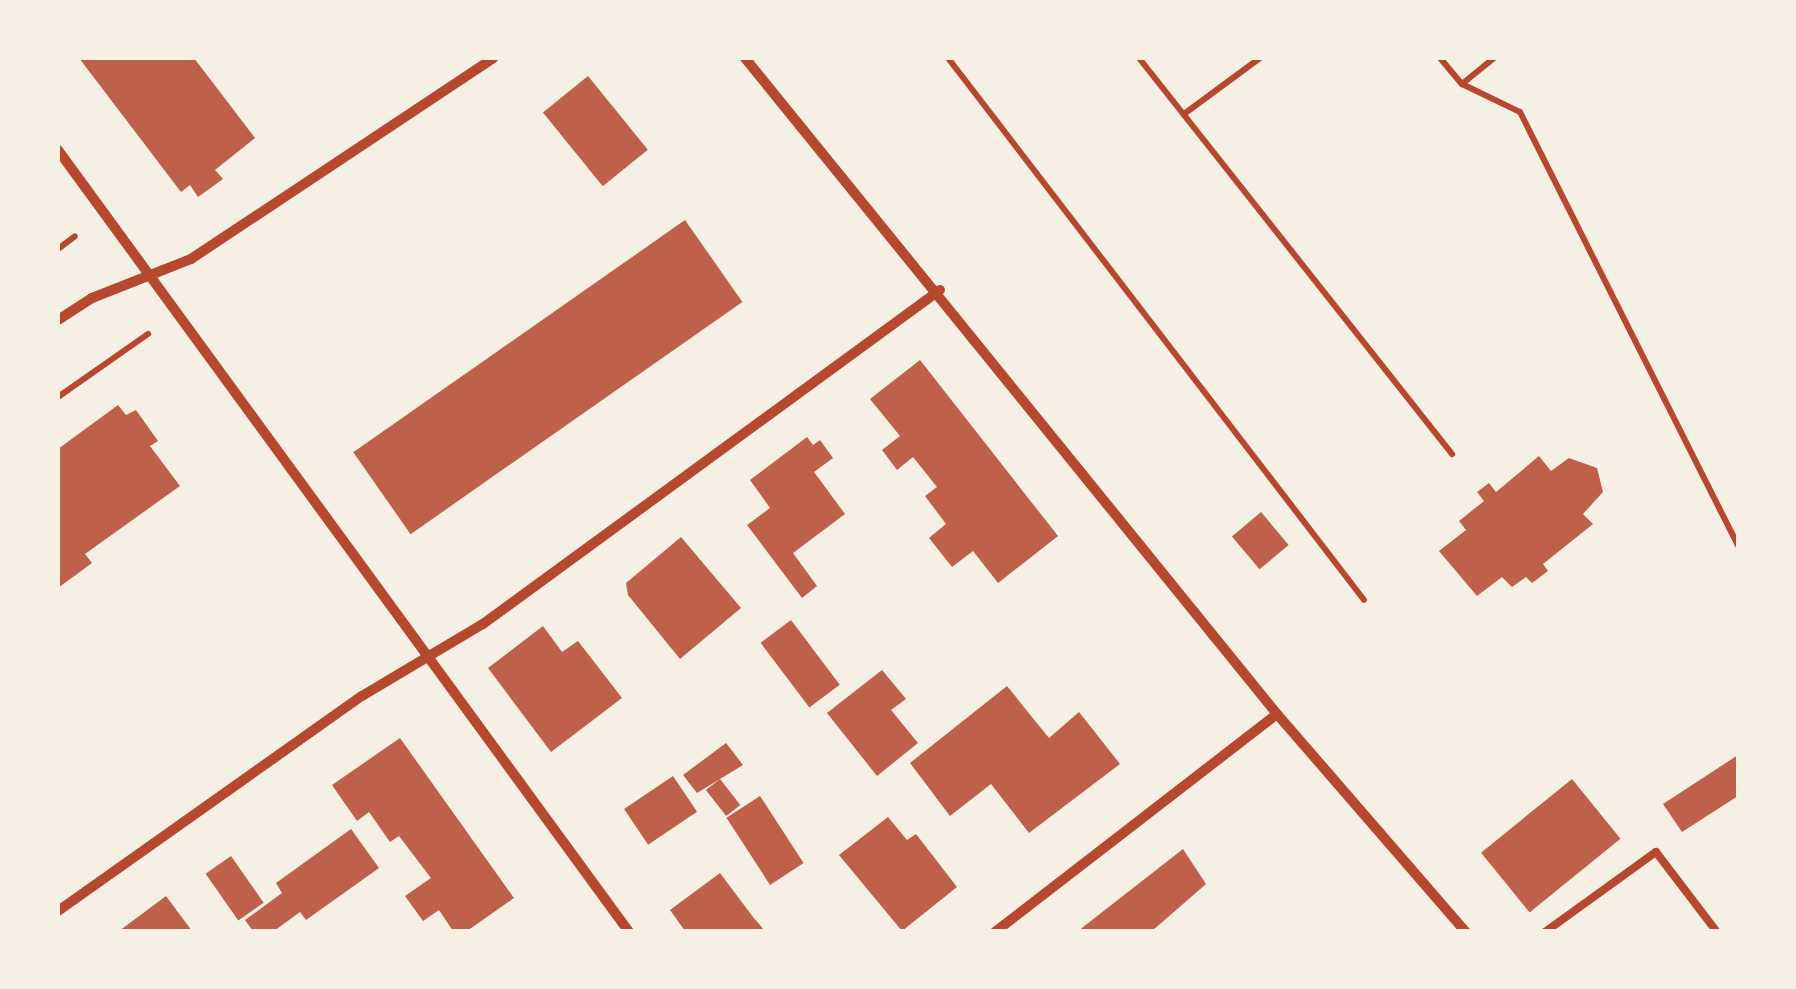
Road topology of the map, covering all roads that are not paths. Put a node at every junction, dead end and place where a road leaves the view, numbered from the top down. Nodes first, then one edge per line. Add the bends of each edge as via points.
1 (493, 58) edge
2 (745, 58) edge
3 (58, 150) edge
4 (150, 275) junction
5 (940, 290) junction
6 (58, 320) edge
7 (428, 657) junction
8 (1277, 714) junction
9 (58, 911) edge
10 (629, 932) edge
11 (996, 932) edge
12 (1466, 932) edge
13 (1546, 932) edge
14 (1717, 932) edge

1 - 4 street via 192,258
2 - 5 street
3 - 4 street
4 - 6 street
4 - 7 street
5 - 7 street via 483,624
5 - 8 street
7 - 9 street
7 - 10 street
8 - 11 street
8 - 12 street
13 - 14 lane via 1656,852

